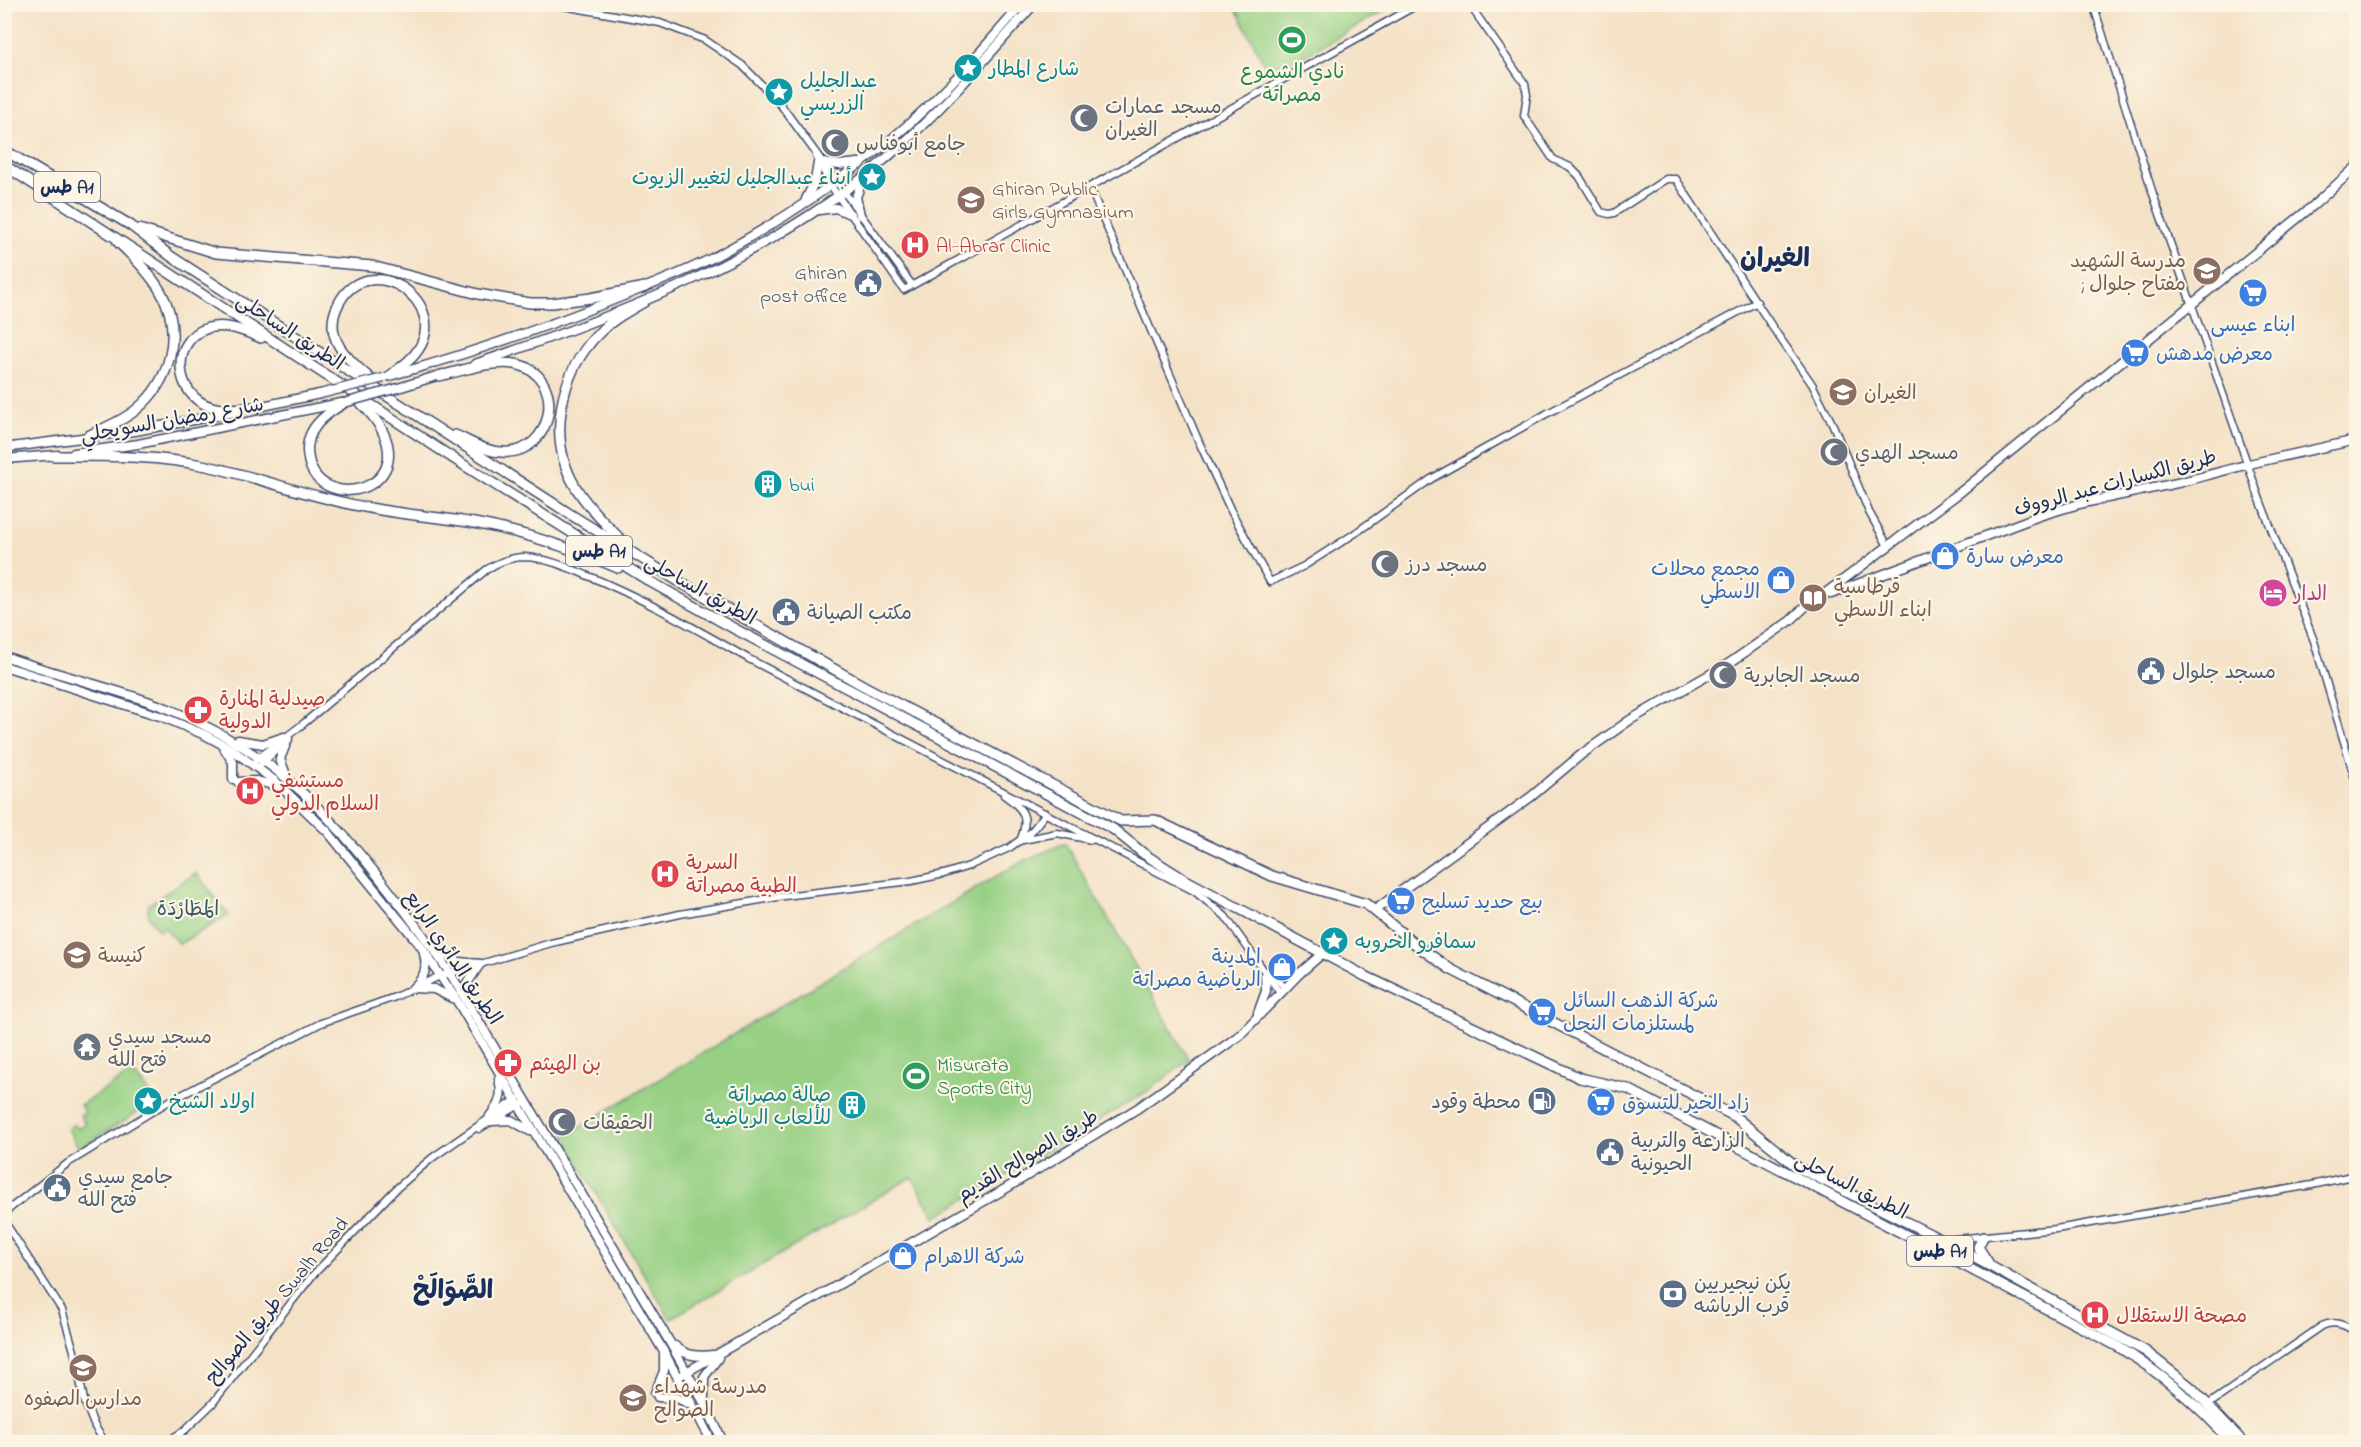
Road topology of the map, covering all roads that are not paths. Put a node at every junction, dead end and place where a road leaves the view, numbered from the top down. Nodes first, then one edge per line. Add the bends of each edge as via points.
1 (552, 4) edge
2 (1022, 4) edge
3 (1034, 4) edge
4 (1419, 4) edge
5 (1469, 4) edge
6 (2093, 4) edge
7 (4, 150) edge
8 (819, 161) junction
9 (861, 162) junction
10 (4, 165) edge
11 (2356, 167) edge
12 (866, 175) junction
13 (834, 183) junction
14 (1090, 188) junction
15 (840, 193) junction
16 (804, 202) junction
17 (813, 212) junction
18 (850, 214) junction
19 (860, 215) junction
20 (130, 225) junction
21 (108, 232) junction
22 (912, 285) junction
23 (645, 287) junction
24 (644, 302) junction
25 (1757, 302) junction
26 (2191, 304) junction
27 (292, 353) junction
28 (439, 376) junction
29 (387, 377) junction
30 (348, 390) junction
31 (392, 399) junction
32 (344, 403) junction
33 (258, 407) junction
34 (424, 420) junction
35 (88, 436) junction
36 (2356, 440) edge
37 (4, 448) edge
38 (52, 456) junction
39 (4, 459) edge
40 (2249, 464) junction
41 (1888, 546) junction
42 (635, 555) junction
43 (649, 581) junction
44 (1819, 598) junction
45 (4, 656) edge
46 (4, 666) edge
47 (4, 674) edge
48 (31, 674) junction
49 (288, 736) junction
50 (220, 738) junction
51 (994, 754) junction
52 (262, 759) junction
53 (989, 764) junction
54 (254, 766) junction
55 (292, 782) junction
56 (987, 782) junction
57 (2356, 782) edge
58 (289, 792) junction
59 (1046, 813) junction
60 (1019, 841) junction
61 (1106, 844) junction
62 (1375, 910) junction
63 (420, 945) junction
64 (433, 947) junction
65 (1323, 952) junction
66 (480, 964) junction
67 (450, 973) junction
68 (1268, 973) junction
69 (1300, 973) junction
70 (440, 976) junction
71 (413, 988) junction
72 (1282, 991) junction
73 (469, 1003) junction
74 (459, 1004) junction
75 (1256, 1018) junction
76 (492, 1062) junction
77 (525, 1098) junction
78 (516, 1103) junction
79 (491, 1119) junction
80 (535, 1136) junction
81 (2356, 1175) edge
82 (4, 1213) edge
83 (4, 1221) edge
84 (1983, 1237) junction
85 (1944, 1241) junction
86 (1992, 1268) junction
87 (2356, 1332) edge
88 (669, 1341) junction
89 (664, 1352) junction
90 (719, 1355) junction
91 (688, 1374) junction
92 (680, 1380) junction
93 (2209, 1404) junction
94 (706, 1406) junction
95 (694, 1407) junction
96 (105, 1443) edge
97 (167, 1443) edge
98 (712, 1443) edge
99 (723, 1443) edge
100 (2231, 1443) edge
101 (2243, 1443) edge

1 - 8 street via 660,23 718,48 772,94
2 - 9 main road, شارع رمضان السويحلي via 926,108
3 - 12 main road, شارع رمضان السويحلي via 936,113
4 - 14 street
5 - 25 street via 1527,87 1524,116 1553,159 1579,176 1601,212 1614,213 1666,179 1676,179
6 - 26 street
7 - 20 highway, طس A1
8 - 9 main road via 845,165
8 - 13 street
8 - 16 main road via 815,181
9 - 13 main road, شارع رمضان السويحلي
10 - 21 highway, طس A1
11 - 26 main road
12 - 15 main road, شارع رمضان السويحلي
12 - 19 main road via 856,197
13 - 15 street
13 - 16 main road, شارع رمضان السويحلي
14 - 22 street
14 - 25 street via 1199,442 1270,582 1304,566 1438,475
15 - 17 main road, شارع رمضان السويحلي
15 - 18 street
15 - 19 street
16 - 23 main road, شارع رمضان السويحلي via 715,256
17 - 18 main road via 836,208
17 - 24 main road, شارع رمضان السويحلي via 727,263
18 - 22 street via 903,290
19 - 22 street
20 - 23 highway via 216,253 372,266 502,299 552,303
20 - 31 highway, الطريق الساحلى / طس A1 via 172,257
21 - 27 highway, الطريق الساحلى / طس A1
21 - 35 highway via 160,290 169,310 172,345 165,374 146,401 124,418
23 - 29 main road, شارع رمضان السويحلي via 497,344
24 - 28 main road, شارع رمضان السويحلي
24 - 42 highway via 599,332 586,348 568,380 560,421 561,443 574,484
25 - 41 street via 1821,401
26 - 40 street
26 - 41 main road via 1981,476
27 - 30 highway, الطريق الساحلى / طس A1
27 - 33 highway via 236,328 222,326 208,328 187,344 182,356 182,376 189,393 199,403 227,409
28 - 32 main road, شارع رمضان السويحلي, bridge
28 - 34 highway via 504,364 526,368 538,376 549,398 546,424 541,434 524,448 499,453
29 - 31 highway via 415,354 424,320 407,290 397,284 372,280 346,293 336,310 333,331 336,343 350,361
29 - 33 main road, شارع رمضان السويحلي, bridge
30 - 32 highway via 381,426 389,450 383,472 375,481 346,491 320,480 307,453 310,435 319,420
30 - 43 highway, الطريق الساحلى / طس A1
31 - 34 highway, الطريق الساحلى / طس A1
32 - 38 main road, شارع رمضان السويحلي via 138,444
33 - 35 main road, شارع رمضان السويحلي
34 - 42 highway, الطريق الساحلى / طس A1
35 - 37 main road, شارع رمضان السويحلي
36 - 40 main road, طريق الكسارات عبد الرووف
38 - 39 main road, شارع رمضان السويحلي
38 - 43 highway via 125,456 207,466 371,509 472,522 529,535
40 - 44 main road, طريق الكسارات عبد الرووف via 2039,516
40 - 57 street via 2314,641
41 - 44 main road
42 - 51 highway, الطريق الساحلى / طس A1 via 772,635
43 - 53 highway, الطريق الساحلى / طس A1
44 - 62 main road via 1728,664 1622,726
45 - 50 main road, الطريق الدائري الرابع via 166,708
46 - 48 main road, الطريق الدائري الرابع
47 - 48 main road
48 - 50 main road, الطريق الدائري الرابع
49 - 50 main road via 254,744
49 - 52 street
49 - 55 main road via 280,763
49 - 56 street via 486,570 502,561 524,557 560,565 621,590
50 - 52 main road, الطريق الدائري الرابع
50 - 54 main road, الطريق الدائري الرابع
50 - 58 main road via 232,757 236,780 266,782
51 - 53 highway
51 - 62 highway, الطريق الساحلى / طس A1 via 1121,821 1155,820 1272,876 1362,902
52 - 54 street
52 - 55 main road, الطريق الدائري الرابع
53 - 65 highway, الطريق الساحلى / طس A1 via 1113,829 1182,878
54 - 58 main road, الطريق الدائري الرابع
55 - 64 main road, الطريق الدائري الرابع via 347,837
56 - 59 street
56 - 60 street via 1017,804 1024,815
58 - 63 main road, الطريق الدائري الرابع via 333,838
59 - 60 street
59 - 61 street
60 - 61 street via 1057,833
60 - 66 street via 969,867 937,876 711,908 551,943
61 - 68 street via 1206,899 1230,922
62 - 85 highway, الطريق الساحلى / طس A1 via 1450,969 1734,1116 1797,1167
63 - 70 main road, الطريق الدائري الرابع
63 - 71 main road via 425,970
64 - 66 main road via 452,960
64 - 67 main road, الطريق الدائري الرابع
65 - 69 main road, طريق الصوالح القديم
65 - 100 highway, الطريق الساحلى / طس A1 via 1562,1070 1628,1089 2117,1346 2180,1390
66 - 67 street
66 - 73 main road via 468,982
67 - 70 street
67 - 73 main road, الطريق الدائري الرابع
68 - 69 main road
68 - 72 street
68 - 75 main road
69 - 72 main road, طريق الصوالح القديم
70 - 71 street
70 - 74 main road, الطريق الدائري الرابع
71 - 74 main road via 441,991
71 - 82 street via 321,1023 166,1103 68,1163
72 - 75 main road, طريق الصوالح القديم
73 - 77 main road, الطريق الدائري الرابع
74 - 76 main road, الطريق الدائري الرابع
75 - 90 main road, طريق الصوالح القديم via 1240,1035 1138,1108
76 - 78 main road, الطريق الدائري الرابع
76 - 79 main road via 501,1094
77 - 78 street, طريق الصوالح Swalh Road
77 - 88 main road, الطريق الدائري الرابع
78 - 79 street, طريق الصوالح Swalh Road
78 - 80 main road, الطريق الدائري الرابع
79 - 80 main road via 517,1121
79 - 97 street, طريق الصوالح Swalh Road via 421,1167 359,1226 295,1297 212,1404
80 - 89 main road, الطريق الدائري الرابع
81 - 84 street via 2056,1229
83 - 96 street via 62,1310 84,1400
84 - 85 street
84 - 86 highway via 1978,1243 1979,1251
85 - 86 highway, الطريق الساحلى / طس A1
86 - 93 highway, الطريق الساحلى / طس A1 via 2145,1351
87 - 93 street via 2338,1323 2322,1326
88 - 90 main road via 686,1354
88 - 91 main road, الطريق الدائري الرابع
89 - 92 main road, الطريق الدائري الرابع
89 - 95 main road via 664,1371 656,1395 677,1398
90 - 91 main road, طريق الصوالح القديم
90 - 94 main road via 703,1383
91 - 92 main road, طريق الصوالح القديم
91 - 94 main road, الطريق الدائري الرابع
92 - 95 main road, الطريق الدائري الرابع
93 - 101 highway, الطريق الساحلى / طس A1
94 - 99 main road, الطريق الدائري الرابع
95 - 98 main road, الطريق الدائري الرابع

